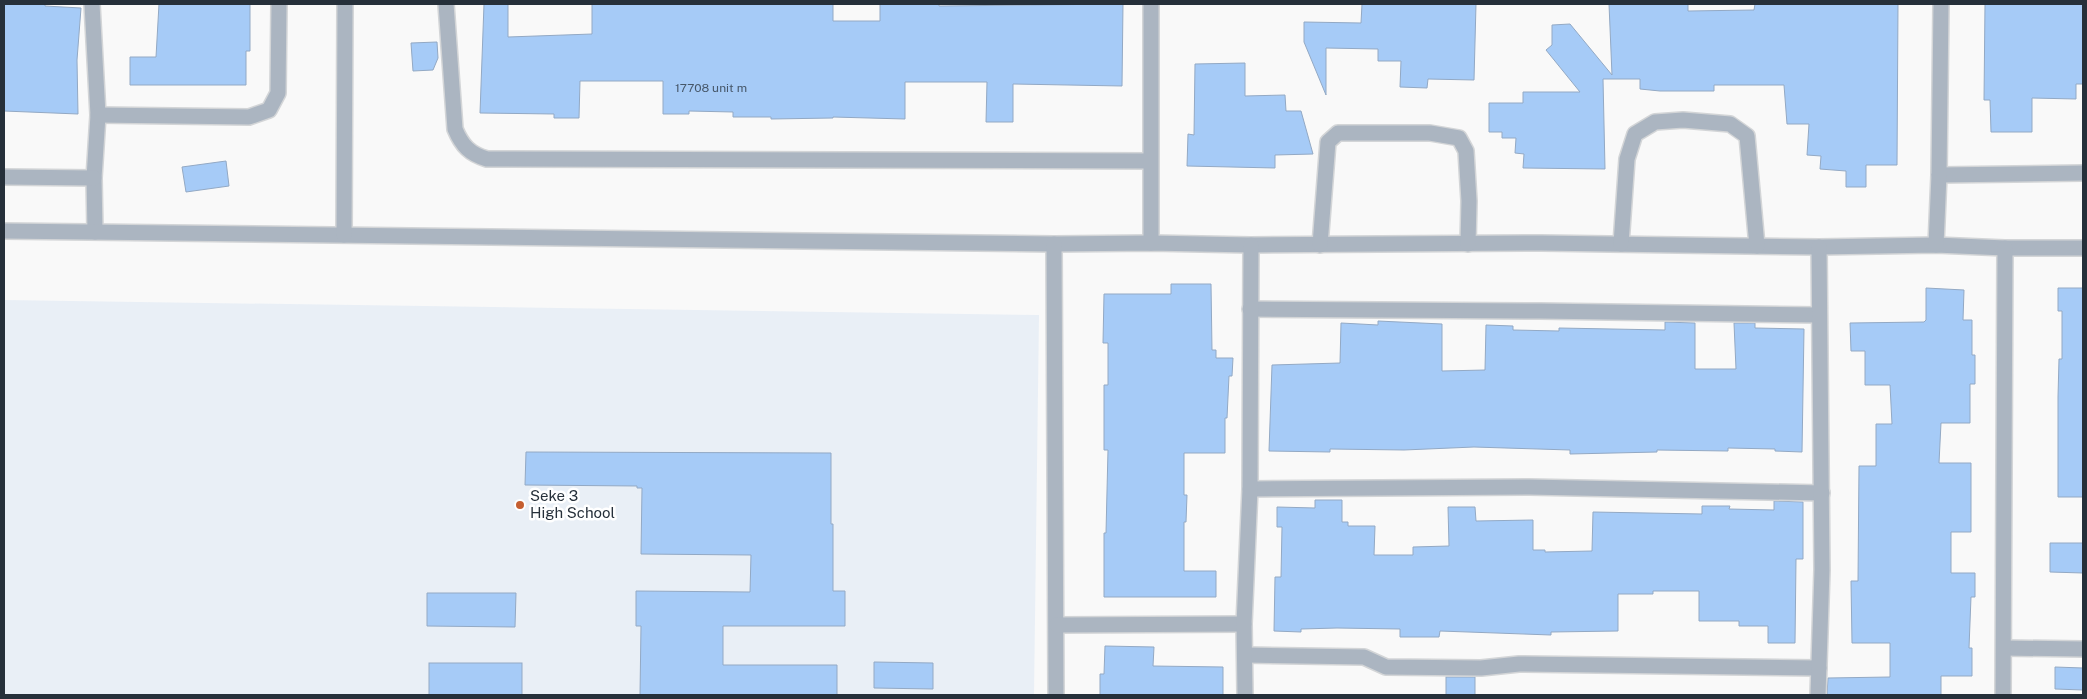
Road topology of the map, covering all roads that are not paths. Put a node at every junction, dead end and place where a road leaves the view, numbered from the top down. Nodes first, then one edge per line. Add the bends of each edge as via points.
1 (92, 4) edge
2 (279, 4) edge
3 (345, 4) edge
4 (446, 4) edge
5 (1152, 4) edge
6 (1941, 4) edge
7 (98, 115) junction
8 (1150, 161) junction
9 (2083, 173) edge
10 (1939, 175) junction
11 (4, 177) edge
12 (94, 178) junction
13 (4, 231) edge
14 (95, 232) junction
15 (344, 235) junction
16 (1150, 243) junction
17 (1054, 244) junction
18 (1468, 244) junction
19 (1621, 244) junction
20 (1251, 245) junction
21 (1320, 245) junction
22 (1936, 245) junction
23 (1757, 246) junction
24 (1819, 247) junction
25 (2005, 248) junction
26 (2083, 248) edge
27 (1250, 309) junction
28 (1819, 316) junction
29 (1250, 489) junction
30 (1822, 493) junction
31 (1244, 624) junction
32 (1057, 625) junction
33 (2004, 648) junction
34 (2083, 649) edge
35 (1246, 655) junction
36 (1819, 668) junction
37 (1056, 695) edge
38 (1245, 695) edge
39 (1818, 695) edge
40 (2003, 695) edge

1 - 7 street
2 - 7 street via 278,93 269,110 249,117
3 - 15 street
4 - 8 street via 455,129 460,143 473,155 488,160
5 - 8 street
6 - 10 street
7 - 12 street
8 - 16 street
9 - 10 street
10 - 22 street
11 - 12 street
12 - 14 street
13 - 14 street
14 - 15 street
15 - 17 street
16 - 17 street
16 - 20 street
17 - 32 street
18 - 19 street
18 - 21 street
18 - 21 street via 1466,151 1459,138 1430,133 1338,133 1328,142
19 - 23 street
19 - 23 street via 1628,159 1635,134 1655,122 1683,120 1730,124 1747,136
20 - 21 street
20 - 27 street
22 - 24 street
22 - 25 street
23 - 24 street
24 - 28 street
25 - 26 street
25 - 33 street
27 - 28 street
27 - 29 street
28 - 30 street
29 - 30 street via 1529,486
29 - 31 street
30 - 36 street
31 - 32 street
31 - 35 street
32 - 37 street
33 - 34 street
33 - 40 street
35 - 36 street via 1364,657 1386,667 1481,668 1519,664
35 - 38 street
36 - 39 street

